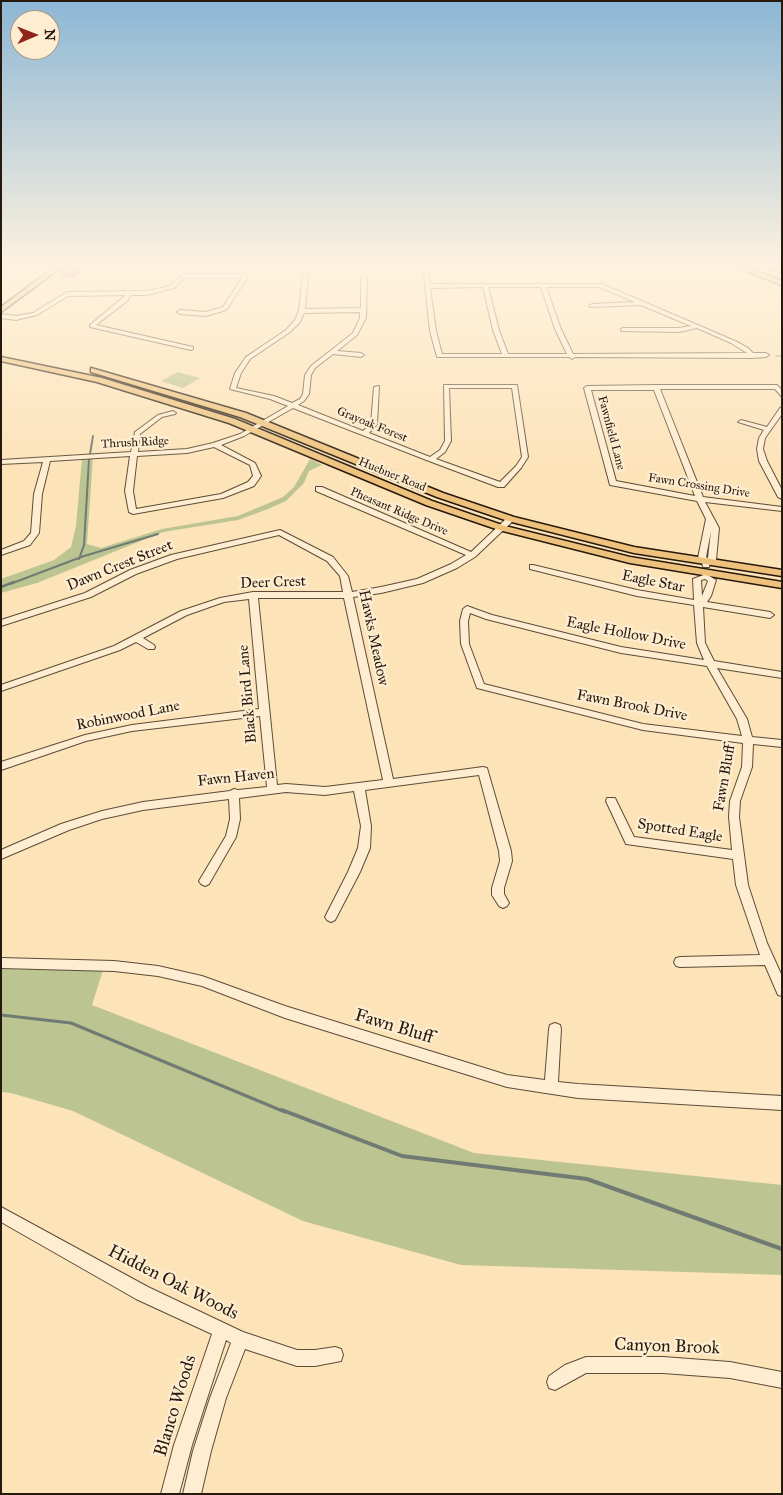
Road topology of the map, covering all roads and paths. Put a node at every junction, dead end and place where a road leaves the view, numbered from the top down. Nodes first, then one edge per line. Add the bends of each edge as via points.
1 (136, 336) edge
2 (280, 336) edge
3 (353, 336) edge
4 (434, 336) edge
5 (498, 336) edge
6 (561, 336) edge
7 (717, 336) edge
8 (191, 348) dead end
9 (1, 351) edge
10 (332, 352) junction
11 (361, 355) dead end
12 (506, 356) junction
13 (752, 356) junction
14 (766, 356) dead end
15 (572, 357) junction
16 (1, 358) edge
17 (63, 363) junction
18 (52, 368) junction
19 (377, 387) dead end
20 (656, 387) junction
21 (782, 395) edge
22 (294, 406) junction
23 (782, 409) edge
24 (173, 413) dead end
25 (740, 422) dead end
26 (264, 423) junction
27 (768, 428) junction
28 (252, 429) junction
29 (364, 434) junction
30 (216, 445) junction
31 (133, 454) junction
32 (47, 459) junction
33 (431, 460) junction
34 (1, 462) edge
35 (613, 483) joint
36 (318, 489) dead end
37 (782, 497) edge
38 (700, 500) junction
39 (782, 509) edge
40 (511, 519) junction
41 (502, 528) junction
42 (280, 532) joint
43 (1, 553) edge
44 (472, 555) junction
45 (706, 561) junction
46 (533, 567) dead end
47 (782, 573) edge
48 (706, 575) junction
49 (782, 585) edge
50 (253, 595) junction
51 (348, 595) junction
52 (700, 605) junction
53 (770, 615) dead end
54 (1, 623) edge
55 (138, 639) junction
56 (150, 647) dead end
57 (710, 664) junction
58 (782, 676) edge
59 (480, 686) joint
60 (1, 688) edge
61 (265, 712) junction
62 (748, 741) junction
63 (782, 744) edge
64 (1, 766) edge
65 (389, 784) junction
66 (359, 788) junction
67 (272, 789) junction
68 (234, 793) junction
69 (612, 801) dead end
70 (1, 855) edge
71 (737, 855) junction
72 (205, 881) dead end
73 (503, 903) dead end
74 (331, 917) dead end
75 (768, 960) junction
76 (680, 962) dead end
77 (1, 963) edge
78 (782, 991) edge
79 (555, 1029) dead end
80 (551, 1088) junction
81 (782, 1103) edge
82 (1, 1214) edge
83 (221, 1330) junction
84 (241, 1339) junction
85 (335, 1355) dead end
86 (782, 1380) edge
87 (555, 1382) dead end
88 (170, 1494) edge
89 (192, 1494) edge

1 - 8 street
2 - 22 street, Grayoak Forest via 248,358 233,389
3 - 10 street
4 - 12 street via 439,356
5 - 12 street
6 - 15 street
7 - 13 street via 739,345
9 - 17 main road, Huebner Road
10 - 11 street
10 - 22 street via 313,367 308,375 306,394
12 - 15 street
13 - 14 street
13 - 15 street
16 - 18 main road, Huebner Road
17 - 18 main road
17 - 26 main road, Huebner Road via 150,386
18 - 28 main road, Huebner Road
19 - 29 street via 374,424
20 - 21 street via 777,387
20 - 35 street, Fawnfield Lane via 587,388
20 - 38 street
22 - 26 street, Thrush Ridge
22 - 29 street, Grayoak Forest
23 - 27 street
24 - 31 street via 160,416 140,429
25 - 27 street
26 - 28 street, Thrush Ridge
26 - 40 main road, Huebner Road via 440,495
27 - 37 street via 760,443 761,455
28 - 30 street, Thrush Ridge
28 - 41 main road, Huebner Road via 421,500
29 - 33 street, Grayoak Forest
30 - 31 street, Thrush Ridge via 187,451
30 - 31 street via 254,464 258,476 251,484 223,496 133,512 129,496
31 - 32 street, Thrush Ridge
32 - 34 street, Thrush Ridge
32 - 43 street via 38,494 36,533 27,543
33 - 33 street, Grayoak Forest via 443,451 448,441 446,386 515,386 525,457 502,485
35 - 38 street, Fawn Crossing Drive
36 - 44 street, Pheasant Ridge Drive
38 - 39 street, Fawn Crossing Drive
38 - 45 street via 716,530 712,560
40 - 41 street, Deer Crest
40 - 45 main road, Huebner Road via 634,550
41 - 44 street, Deer Crest
41 - 48 main road, Huebner Road
42 - 51 street, Hawks Meadow via 334,563 344,576
42 - 54 street, Dawn Crest Street via 167,559 88,595
44 - 51 street, Deer Crest via 420,581
45 - 47 main road, Huebner Road
45 - 48 street
46 - 52 street, Eagle Star
48 - 49 main road, Huebner Road
48 - 52 street, Fawn Bluff via 712,580
50 - 51 street, Deer Crest
50 - 55 street, Deer Crest via 197,608
50 - 61 street, Black Bird Lane
51 - 65 street, Hawks Meadow
52 - 53 street, Eagle Star
52 - 57 street, Fawn Bluff via 701,643
55 - 56 street
55 - 60 street, Deer Crest
57 - 58 street, Eagle Hollow Drive
57 - 59 street, Eagle Hollow Drive via 581,642 467,609 465,644
57 - 62 street, Fawn Bluff via 742,719
59 - 62 street, Fawn Brook Drive via 643,727
61 - 64 street, Robinwood Lane via 132,728 69,743
61 - 67 street, Black Bird Lane
62 - 63 street, Fawn Brook Drive
62 - 71 street, Fawn Bluff via 747,767 735,800
65 - 66 street, Fawn Haven
65 - 73 street, Fawn Haven via 483,771 505,851 506,861 498,888
66 - 67 street, Fawn Haven via 325,791
66 - 74 street via 366,826 364,848
67 - 68 street, Fawn Haven
68 - 70 street, Fawn Haven via 162,802 102,815
68 - 72 street via 235,819 231,837
69 - 71 street, Spotted Eagle via 630,841
71 - 75 street, Fawn Bluff via 742,884
75 - 76 street
75 - 78 street, Fawn Bluff
77 - 80 street, Fawn Bluff via 158,971 202,981 285,1012 479,1073
79 - 80 street
80 - 81 street, Fawn Bluff
82 - 83 street, Hidden Oak Woods via 142,1292
83 - 84 street, Hidden Oak Woods
83 - 88 street, Blanco Woods
84 - 85 street, Hidden Oak Woods via 296,1358
84 - 89 street via 218,1398
86 - 87 street, Canyon Brook via 663,1365 586,1365

